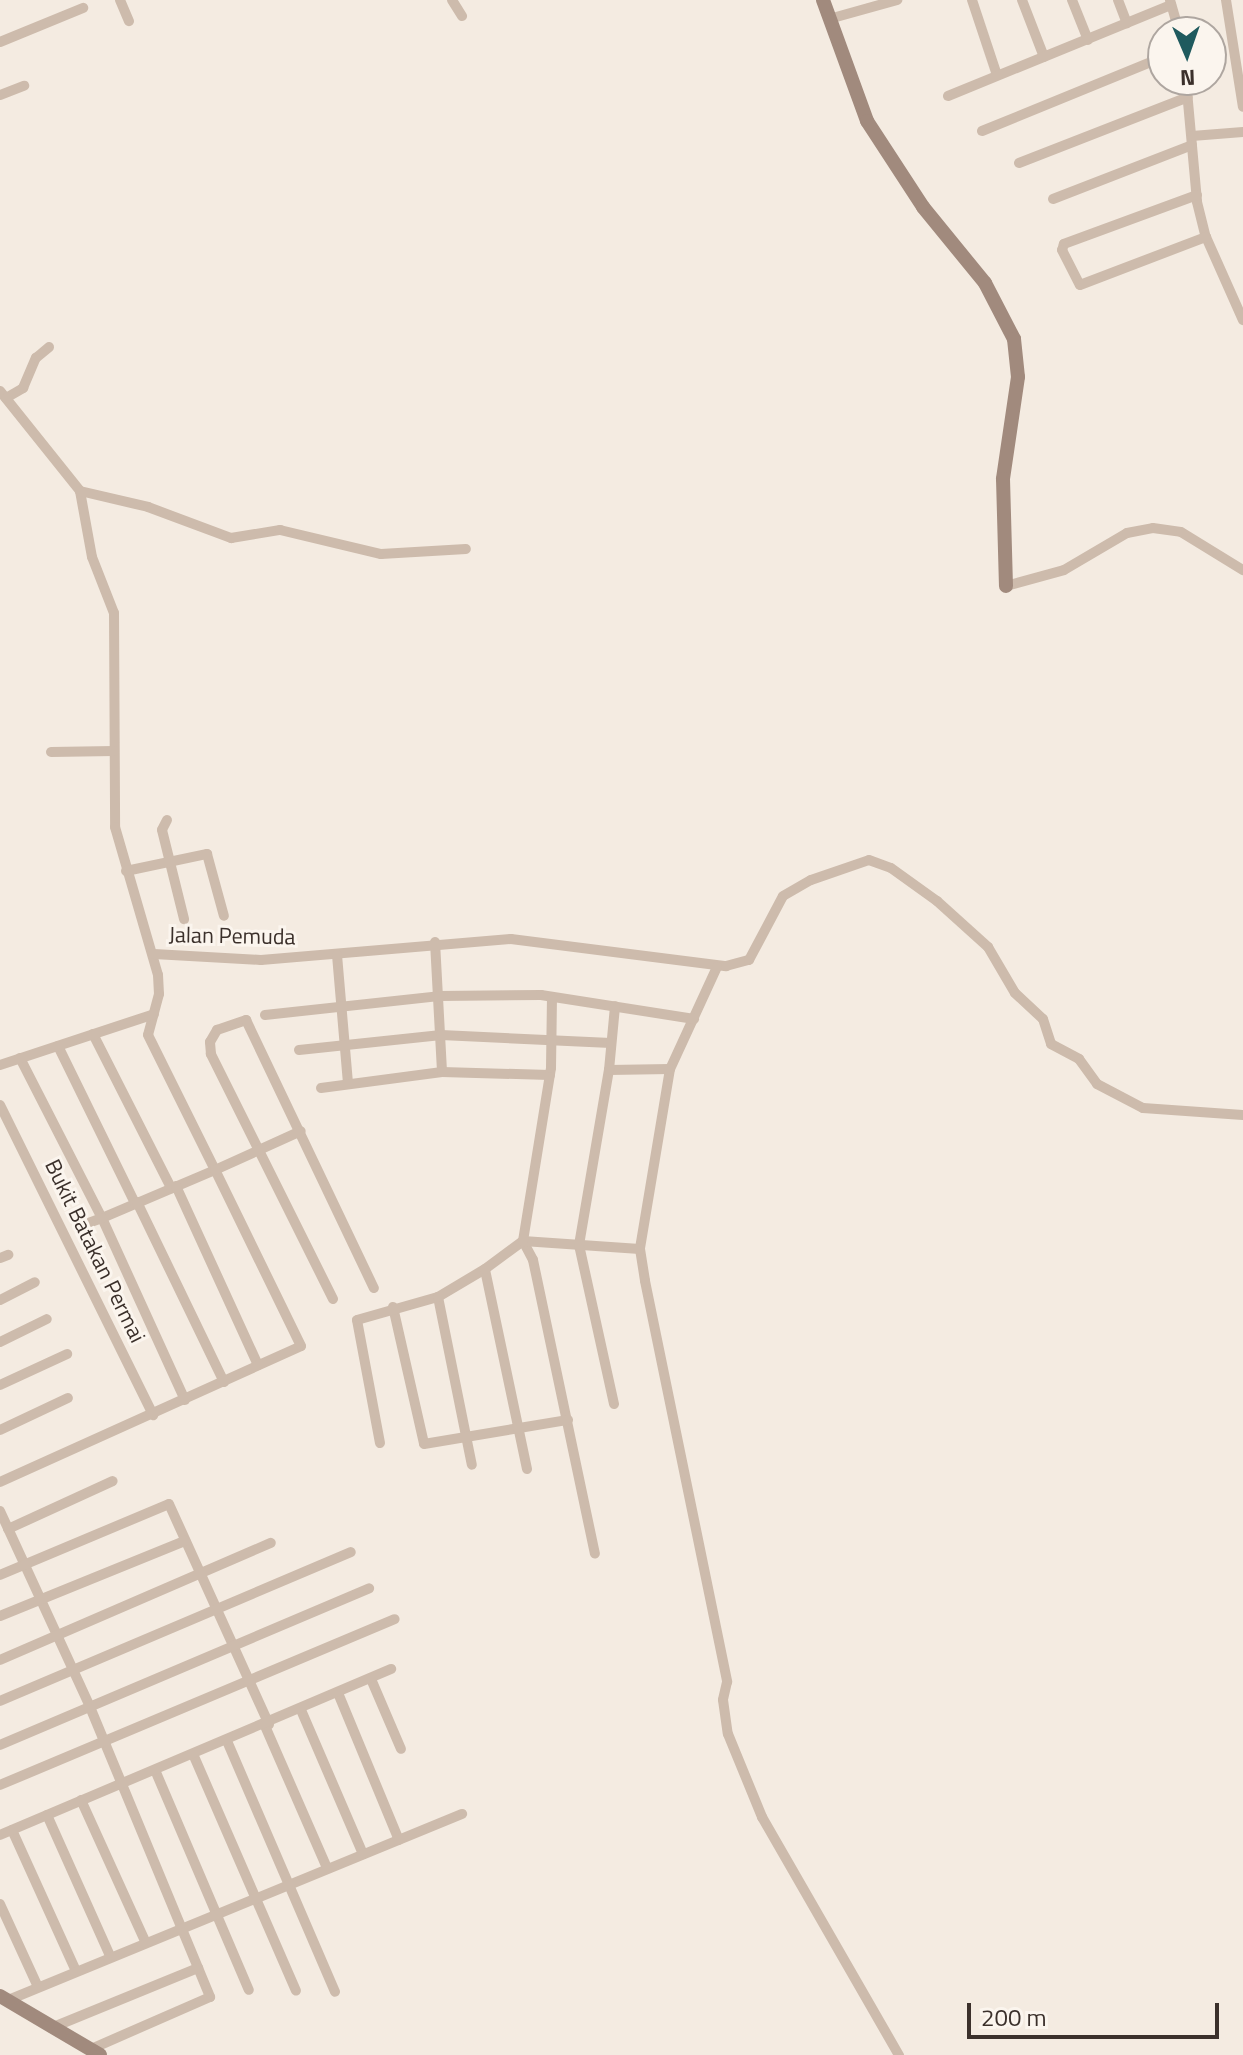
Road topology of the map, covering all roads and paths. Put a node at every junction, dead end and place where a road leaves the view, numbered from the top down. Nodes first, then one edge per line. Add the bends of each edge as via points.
1 (452, 0) edge
2 (823, 0) edge
3 (897, 0) edge
4 (972, 0) edge
5 (1022, 0) edge
6 (1072, 0) edge
7 (1118, 0) edge
8 (1226, 0) edge
9 (118, 2) edge
10 (1170, 2) edge
11 (83, 8) dead end
12 (462, 16) dead end
13 (829, 19) junction
14 (129, 21) dead end
15 (1127, 23) junction
16 (1088, 40) junction
17 (0, 42) edge
18 (1044, 57) junction
19 (1147, 64) edge
20 (997, 75) junction
21 (24, 86) dead end
22 (0, 95) edge
23 (948, 96) dead end
24 (1188, 97) joint
25 (1243, 107) edge
26 (982, 131) dead end
27 (1243, 132) edge
28 (1192, 140) junction
29 (1019, 163) dead end
30 (1197, 195) junction
31 (1053, 199) dead end
32 (1206, 237) junction
33 (1243, 320) edge
34 (49, 347) dead end
35 (3, 395) edge
36 (80, 491) junction
37 (466, 549) dead end
38 (1243, 570) edge
39 (1006, 586) joint
40 (114, 751) junction
41 (51, 752) dead end
42 (167, 820) dead end
43 (168, 862) junction
44 (126, 871) junction
45 (224, 916) dead end
46 (184, 919) dead end
47 (435, 942) junction
48 (154, 954) junction
49 (337, 955) junction
50 (717, 967) junction
51 (439, 996) junction
52 (552, 997) junction
53 (342, 1006) junction
54 (615, 1006) junction
55 (154, 1014) junction
56 (265, 1015) dead end
57 (694, 1019) junction
58 (93, 1034) junction
59 (441, 1035) junction
60 (552, 1036) junction
61 (611, 1043) junction
62 (345, 1044) junction
63 (58, 1046) junction
64 (299, 1050) dead end
65 (20, 1058) junction
66 (0, 1065) edge
67 (670, 1069) junction
68 (609, 1070) junction
69 (442, 1072) junction
70 (550, 1075) junction
71 (348, 1084) junction
72 (321, 1088) dead end
73 (0, 1105) edge
74 (1243, 1115) edge
75 (301, 1131) junction
76 (259, 1150) junction
77 (215, 1170) junction
78 (174, 1187) junction
79 (136, 1202) junction
80 (102, 1218) junction
81 (83, 1225) dead end
82 (523, 1241) junction
83 (579, 1245) junction
84 (640, 1249) junction
85 (485, 1269) junction
86 (35, 1282) dead end
87 (374, 1288) dead end
88 (438, 1297) junction
89 (333, 1299) dead end
90 (0, 1300) edge
91 (393, 1307) junction
92 (47, 1319) dead end
93 (0, 1342) edge
94 (67, 1354) dead end
95 (258, 1365) junction
96 (224, 1382) junction
97 (0, 1385) edge
98 (68, 1398) dead end
99 (185, 1400) junction
100 (614, 1404) dead end
101 (153, 1415) junction
102 (568, 1420) junction
103 (519, 1427) junction
104 (0, 1430) edge
105 (466, 1437) junction
106 (380, 1443) dead end
107 (472, 1465) dead end
108 (527, 1469) dead end
109 (113, 1481) dead end
110 (0, 1482) edge
111 (0, 1511) edge
112 (8, 1529) junction
113 (185, 1541) junction
114 (271, 1543) dead end
115 (351, 1552) dead end
116 (595, 1554) dead end
117 (23, 1565) junction
118 (0, 1575) edge
119 (201, 1576) junction
120 (369, 1588) dead end
121 (40, 1601) junction
122 (217, 1610) junction
123 (0, 1616) edge
124 (394, 1619) dead end
125 (57, 1637) junction
126 (232, 1646) junction
127 (0, 1660) edge
128 (391, 1669) dead end
129 (72, 1670) junction
130 (371, 1679) junction
131 (249, 1682) junction
132 (338, 1693) junction
133 (0, 1701) edge
134 (90, 1707) junction
135 (301, 1710) junction
136 (267, 1725) junction
137 (227, 1741) junction
138 (105, 1743) junction
139 (0, 1745) edge
140 (401, 1749) dead end
141 (193, 1754) junction
142 (155, 1770) junction
143 (121, 1784) junction
144 (0, 1785) edge
145 (81, 1800) junction
146 (462, 1814) dead end
147 (47, 1815) junction
148 (12, 1830) junction
149 (0, 1835) edge
150 (399, 1840) junction
151 (363, 1854) junction
152 (327, 1868) junction
153 (289, 1883) junction
154 (254, 1897) junction
155 (0, 1904) edge
156 (217, 1912) junction
157 (180, 1926) junction
158 (145, 1941) junction
159 (110, 1956) junction
160 (198, 1968) junction
161 (76, 1971) junction
162 (38, 1987) junction
163 (249, 1990) dead end
164 (296, 1991) dead end
165 (335, 1992) dead end
166 (3, 1998) edge
167 (51, 2028) junction
168 (95, 2052) edge
169 (899, 2055) edge

1 - 12 street
2 - 13 street
3 - 13 street
4 - 20 street
5 - 18 street
6 - 16 street
7 - 15 street
8 - 25 street
9 - 14 street
10 - 15 street
11 - 17 street
13 - 39 street via 867,121 923,207 985,283 1014,339 1018,377 1003,479
15 - 16 street
16 - 18 street
18 - 20 street
19 - 26 street
20 - 23 street
21 - 22 street
24 - 28 street
24 - 29 street
27 - 28 street
28 - 30 street
28 - 31 street
30 - 32 street
30 - 32 street via 1072,241 1062,250 1080,285
32 - 33 street
34 - 35 street via 36,358 23,388
35 - 36 street, Jalan Pemuda
36 - 37 street via 148,507 231,538 280,530 381,554
36 - 40 street, Jalan Pemuda via 92,557 114,613
38 - 39 street via 1181,532 1153,528 1127,533 1064,570
40 - 41 street
40 - 44 street, Jalan Pemuda via 115,827
42 - 43 street via 162,826
43 - 44 street
43 - 45 street via 207,854
43 - 46 street
44 - 48 street, Jalan Pemuda
47 - 49 street, Jalan Pemuda
47 - 50 street, Jalan Pemuda via 511,939
47 - 51 street
48 - 49 street, Jalan Pemuda via 261,960
48 - 55 street via 159,994
49 - 53 street
50 - 57 street
50 - 74 street via 749,960 783,896 811,880 877,861 937,901 988,947 1015,993 1043,1019 1051,1044 1079,1059 1097,1084 1143,1108
51 - 52 street
51 - 53 street
51 - 59 street
52 - 54 street
52 - 60 street
53 - 56 street
53 - 62 street
54 - 57 street
54 - 61 street
55 - 58 street
55 - 77 street via 148,1035
57 - 67 street
58 - 63 street
58 - 78 street
59 - 60 street
59 - 62 street
59 - 69 street
60 - 61 street
60 - 70 street
61 - 68 street
62 - 64 street
62 - 71 street
63 - 65 street
63 - 79 street
65 - 66 street
65 - 80 street, Bukit Batakan Permai
67 - 68 street
67 - 84 street
68 - 83 street
69 - 70 street
69 - 71 street
70 - 82 street
71 - 72 street
73 - 101 street, Bukit Batakan Permai
75 - 76 street, Bukit Batakan Permai
75 - 76 street via 246,1020 217,1030 210,1042
75 - 87 street
76 - 77 street, Bukit Batakan Permai
76 - 89 street
77 - 78 street, Bukit Batakan Permai
77 - 95 street via 301,1346
78 - 79 street, Bukit Batakan Permai
78 - 95 street
79 - 80 street, Bukit Batakan Permai
79 - 96 street
80 - 81 street
80 - 99 street, Bukit Batakan Permai
82 - 83 street
82 - 85 street
82 - 102 street via 533,1260
83 - 84 street
83 - 100 street
84 - 169 street via 727,1682 723,1700 728,1734 762,1817
85 - 88 street
85 - 103 street
86 - 90 street
88 - 91 street
88 - 105 street
91 - 105 street via 422,1441 430,1446
91 - 106 street via 357,1320
92 - 93 street
94 - 97 street
95 - 96 street
96 - 99 street
98 - 104 street
99 - 101 street
101 - 110 street
102 - 103 street
102 - 116 street
103 - 105 street
103 - 108 street
105 - 107 street
109 - 112 street
111 - 112 street
112 - 117 street
113 - 117 street via 169,1504
113 - 119 street
113 - 121 street
114 - 119 street
115 - 122 street
117 - 118 street
117 - 121 street
119 - 122 street
119 - 125 street
120 - 126 street
121 - 123 street
121 - 125 street
122 - 126 street
122 - 129 street
124 - 131 street
125 - 127 street
125 - 129 street
126 - 131 street
126 - 134 street
128 - 130 street
129 - 133 street
129 - 134 street
130 - 132 street
130 - 140 street
131 - 136 street
131 - 138 street
132 - 135 street
132 - 150 street
134 - 138 street
134 - 139 street
135 - 136 street
135 - 151 street
136 - 137 street
136 - 152 street
137 - 141 street
137 - 153 street
138 - 143 street
138 - 144 street
141 - 142 street
141 - 154 street
142 - 143 street
142 - 156 street
143 - 145 street
143 - 157 street
145 - 147 street
145 - 158 street
146 - 150 street
147 - 148 street
147 - 159 street
148 - 149 street
148 - 161 street
150 - 151 street
151 - 152 street
152 - 153 street
153 - 154 street
153 - 165 street
154 - 156 street
154 - 164 street
155 - 162 street
156 - 157 street
156 - 163 street
157 - 158 street
157 - 160 street
158 - 159 street
159 - 161 street
160 - 167 street
160 - 168 street via 210,1997 207,2002
161 - 162 street
162 - 166 street
166 - 167 street
167 - 168 street

